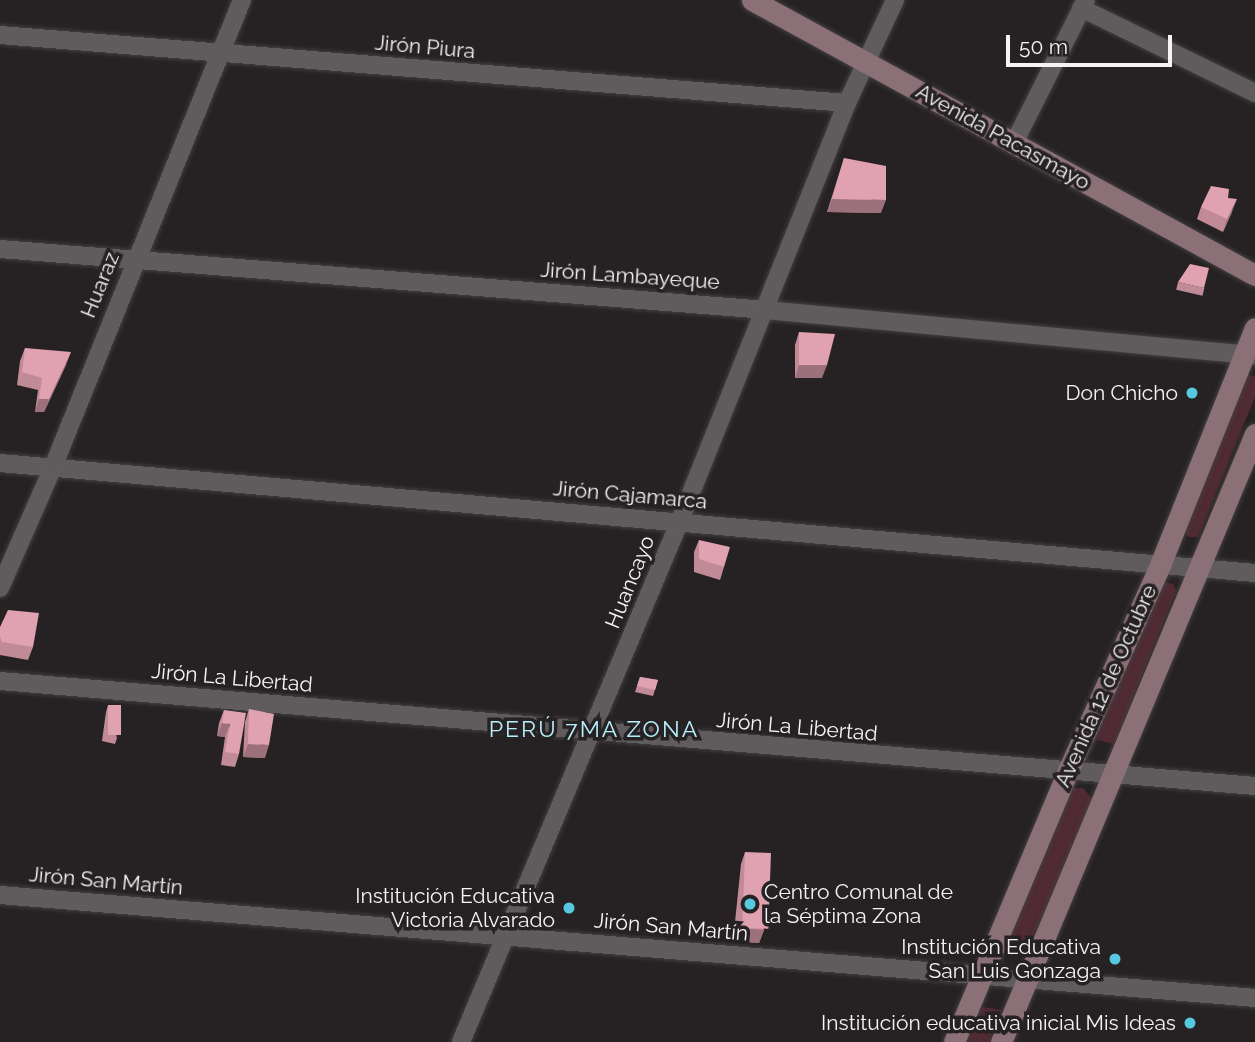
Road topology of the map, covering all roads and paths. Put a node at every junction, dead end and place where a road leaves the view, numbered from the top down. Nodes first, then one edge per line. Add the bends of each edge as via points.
1 (242, 0) edge
2 (752, 0) edge
3 (895, 0) edge
4 (1083, 4) edge
5 (0, 35) edge
6 (220, 53) junction
7 (866, 60) junction
8 (1255, 93) edge
9 (847, 103) junction
10 (1013, 145) junction
11 (0, 249) edge
12 (134, 261) junction
13 (1255, 275) edge
14 (766, 310) junction
15 (1255, 328) edge
16 (1249, 355) edge
17 (1255, 434) edge
18 (0, 463) edge
19 (53, 467) junction
20 (679, 523) junction
21 (1160, 565) junction
22 (1202, 568) junction
23 (1255, 573) edge
24 (0, 587) edge
25 (0, 681) edge
26 (593, 732) junction
27 (1068, 771) junction
28 (1113, 774) junction
29 (1255, 786) edge
30 (0, 895) edge
31 (504, 936) junction
32 (981, 976) junction
33 (1027, 979) junction
34 (1255, 998) edge
35 (461, 1042) edge
36 (954, 1042) edge
37 (1001, 1042) edge

1 - 6 street, Huaraz
2 - 7 main road, Avenida Pacasmayo
3 - 7 street, Huancayo
4 - 8 street
4 - 10 street
5 - 6 street, Jirón Piura
6 - 9 street, Jirón Piura
6 - 12 street, Huaraz
7 - 9 street, Huancayo
7 - 10 main road, Avenida Pacasmayo
9 - 14 street, Huancayo
10 - 13 main road, Avenida Pacasmayo
11 - 12 street, Jirón Lambayeque
12 - 14 street, Jirón Lambayeque
12 - 19 street, Huaraz
14 - 16 street, Jirón Lambayeque
14 - 20 street, Huancayo
15 - 16 main road, Avenida 12 de Octubre
16 - 21 main road, Avenida 12 de Octubre
17 - 22 main road, Avenida 12 de Octubre
18 - 19 street, Jirón Cajamarca
19 - 20 street, Jirón Cajamarca
19 - 24 street, Huaraz
20 - 21 street, Jirón Cajamarca
20 - 26 street, Huancayo
21 - 22 street, Jirón Cajamarca
21 - 27 main road, Avenida 12 de Octubre
22 - 23 street, Jirón Cajamarca
22 - 28 main road, Avenida 12 de Octubre
25 - 26 street, Jirón La Libertad
26 - 27 street, Jirón La Libertad
26 - 31 street, Huancayo
27 - 28 street, Jirón La Libertad
27 - 32 main road, Avenida 12 de Octubre
28 - 29 street, Jirón La Libertad
28 - 33 main road, Avenida 12 de Octubre
30 - 31 street, Jirón San Martín
31 - 32 street, Jirón San Martín
31 - 35 street, Huancayo
32 - 33 street, Jirón San Martín
32 - 36 main road, Avenida 12 de Octubre
33 - 34 street, Jirón San Martín
33 - 37 main road, Avenida 12 de Octubre

